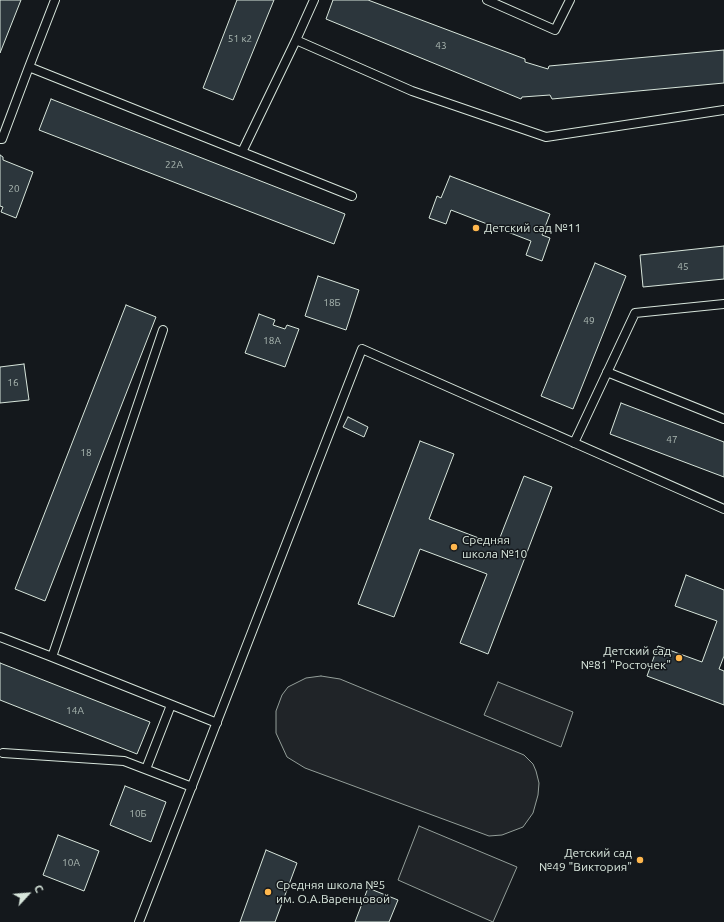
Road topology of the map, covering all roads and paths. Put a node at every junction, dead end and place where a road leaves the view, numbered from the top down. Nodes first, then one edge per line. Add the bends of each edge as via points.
1 (55, 0) edge
2 (314, 0) edge
3 (488, 0) edge
4 (570, 0) edge
5 (296, 40) junction
6 (29, 67) junction
7 (724, 110) edge
8 (0, 139) edge
9 (242, 152) junction
10 (352, 196) dead end
11 (724, 304) edge
12 (163, 330) dead end
13 (607, 372) junction
14 (724, 419) edge
15 (574, 443) junction
16 (724, 509) edge
17 (0, 636) edge
18 (52, 657) junction
19 (171, 705) junction
20 (217, 723) junction
21 (2, 752) edge
22 (0, 761) edge
23 (146, 769) junction
24 (192, 787) junction
25 (139, 922) edge

1 - 6 lane
2 - 5 lane
3 - 4 lane via 556,30
5 - 7 lane via 412,91 546,137
5 - 9 lane
6 - 8 lane
6 - 9 lane
9 - 10 lane
11 - 13 lane via 635,313
12 - 18 lane
13 - 14 lane
13 - 15 lane
15 - 16 lane
15 - 20 lane via 362,349
17 - 18 lane
18 - 19 lane
19 - 20 lane
19 - 23 lane
20 - 24 lane
21 - 22 lane
21 - 23 lane via 124,760
23 - 24 lane
24 - 25 lane

